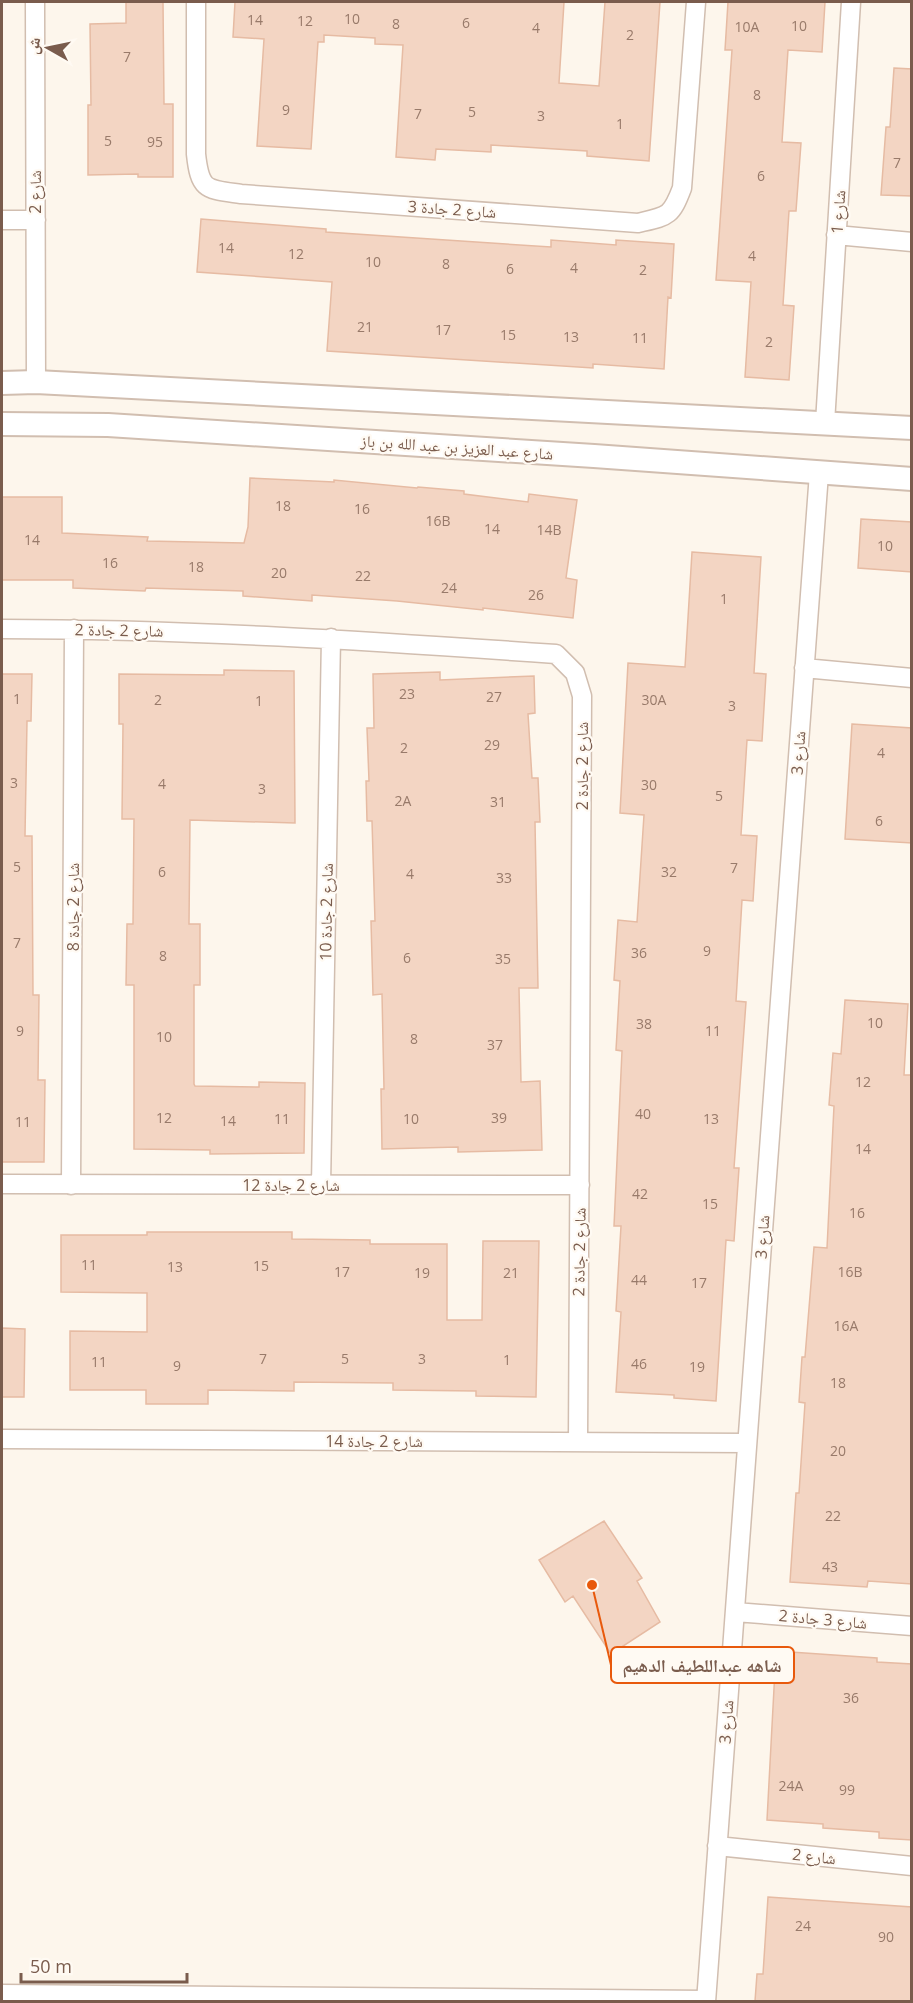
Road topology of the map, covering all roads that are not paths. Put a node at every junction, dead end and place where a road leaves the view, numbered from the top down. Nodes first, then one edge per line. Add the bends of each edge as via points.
1 (35, 2) edge
2 (195, 2) edge
3 (696, 2) edge
4 (851, 2) edge
5 (2, 220) edge
6 (36, 220) junction
7 (836, 235) junction
8 (912, 242) edge
9 (36, 382) junction
10 (2, 383) edge
11 (825, 423) junction
12 (2, 424) edge
13 (912, 428) edge
14 (819, 473) junction
15 (912, 479) edge
16 (2, 629) edge
17 (74, 629) junction
18 (332, 638) junction
19 (804, 668) junction
20 (912, 678) edge
21 (2, 1184) edge
22 (71, 1185) junction
23 (321, 1185) junction
24 (580, 1185) junction
25 (2, 1439) edge
26 (578, 1442) junction
27 (747, 1443) junction
28 (735, 1612) junction
29 (912, 1626) edge
30 (717, 1846) junction
31 (912, 1866) edge
32 (2, 1994) edge
33 (409, 1999) edge
34 (706, 2001) edge

1 - 6 street, شارع 2
2 - 3 street, شارع 2 جادة 3 via 196,153 198,177 205,186 241,194 638,223 665,217 675,207 682,188
4 - 7 street, شارع 1
5 - 6 street
6 - 9 street, شارع 2
7 - 8 street
7 - 11 street, شارع 1
9 - 10 street
9 - 11 street
11 - 13 street
12 - 14 street, شارع عبد العزيز بن عبد الله بن باز via 108,425
14 - 15 street, شارع عبد العزيز بن عبد الله بن باز
14 - 19 street, شارع 3
16 - 17 street, شارع 2 جادة 2
17 - 18 street, شارع 2 جادة 2
17 - 22 street, شارع 2 جادة 8
18 - 23 street, شارع 2 جادة 10
18 - 24 street, شارع 2 جادة 2 via 556,654 575,673 582,696
19 - 20 street
19 - 27 street, شارع 3
21 - 22 street, شارع 2 جادة 12
22 - 23 street, شارع 2 جادة 12
23 - 24 street, شارع 2 جادة 12
24 - 26 street, شارع 2 جادة 2
25 - 26 street, شارع 2 جادة 14
26 - 27 street, شارع 2 جادة 14
27 - 28 street, شارع 3
28 - 29 street, شارع 3 جادة 2
28 - 30 street, شارع 3
30 - 31 street, شارع 2
30 - 34 street, شارع 3
32 - 33 street
33 - 34 street

